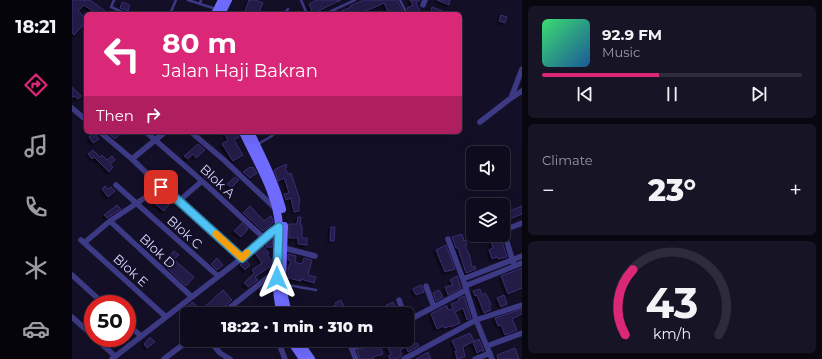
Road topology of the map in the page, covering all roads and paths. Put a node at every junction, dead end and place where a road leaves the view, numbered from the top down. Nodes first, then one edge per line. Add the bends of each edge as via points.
1 (114, 0) edge
2 (176, 0) edge
3 (188, 0) edge
4 (202, 0) edge
5 (222, 0) edge
6 (228, 0) edge
7 (301, 0) edge
8 (355, 0) edge
9 (400, 0) edge
10 (200, 4) junction
11 (288, 9) dead end
12 (122, 12) edge
13 (171, 12) edge
14 (219, 12) edge
15 (221, 12) edge
16 (222, 12) edge
17 (286, 12) edge
18 (306, 12) edge
19 (329, 12) edge
20 (406, 12) edge
21 (522, 69) edge
22 (522, 91) edge
23 (511, 98) junction
24 (72, 108) edge
25 (84, 118) edge
26 (480, 122) dead end
27 (102, 134) edge
28 (148, 134) edge
29 (162, 134) edge
30 (193, 134) edge
31 (245, 134) edge
32 (251, 134) edge
33 (274, 134) edge
34 (155, 140) junction
35 (254, 146) junction
36 (132, 159) junction
37 (202, 180) junction
38 (116, 185) dead end
39 (161, 187) junction
40 (179, 201) junction
41 (137, 204) junction
42 (277, 210) junction
43 (110, 221) junction
44 (522, 223) edge
45 (279, 227) junction
46 (264, 238) junction
47 (448, 239) dead end
48 (284, 248) junction
49 (315, 256) dead end
50 (522, 256) edge
51 (242, 258) junction
52 (512, 260) junction
53 (522, 263) edge
54 (514, 266) junction
55 (277, 270) junction
56 (72, 276) edge
57 (218, 276) junction
58 (463, 279) junction
59 (282, 284) junction
60 (426, 286) dead end
61 (466, 288) junction
62 (316, 290) dead end
63 (94, 295) edge
64 (192, 297) junction
65 (399, 300) dead end
66 (522, 304) edge
67 (434, 306) junction
68 (231, 307) edge
69 (280, 307) edge
70 (286, 307) edge
71 (402, 307) edge
72 (72, 317) edge
73 (166, 317) junction
74 (414, 317) edge
75 (476, 320) junction
76 (84, 328) edge
77 (136, 332) edge
78 (522, 333) edge
79 (141, 336) junction
80 (487, 346) junction
81 (104, 347) edge
82 (180, 347) edge
83 (215, 347) edge
84 (280, 347) edge
85 (295, 347) edge
86 (303, 347) edge
87 (356, 347) edge
88 (352, 349) joint
89 (490, 352) junction
90 (171, 354) junction
91 (114, 358) edge
92 (164, 359) edge
93 (176, 359) edge
94 (230, 359) edge
95 (286, 359) edge
96 (303, 359) edge
97 (311, 359) edge
98 (356, 359) edge
99 (404, 359) edge
100 (475, 359) edge
101 (492, 359) edge

1 - 12 lane via 111,7
2 - 13 lane
3 - 10 lane
4 - 10 lane
5 - 15 main road
6 - 16 main road
7 - 18 lane
8 - 19 lane
9 - 20 lane
10 - 14 lane
11 - 17 lane
21 - 23 street
22 - 23 street
23 - 26 street
24 - 25 street
27 - 36 street
28 - 34 street, Blok A
29 - 34 street
30 - 42 street
31 - 35 main road
32 - 35 main road
33 - 35 lane
34 - 36 street
34 - 37 street, Blok A
35 - 42 main road
35 - 48 main road via 279,198 284,222
36 - 39 street
37 - 40 street
37 - 46 street, Blok A
38 - 41 street, Blok C
39 - 40 street
39 - 41 street
40 - 51 street
41 - 43 street
41 - 57 street, Blok C
42 - 45 main road
43 - 64 street, Blok D
43 - 73 street, Blok E via 83,241
44 - 52 street via 504,232
45 - 46 street
45 - 55 main road
46 - 51 street
47 - 58 street
48 - 49 street
48 - 59 main road
50 - 52 street
51 - 57 street
52 - 54 street
52 - 58 street
53 - 54 street
54 - 61 street
55 - 68 street
55 - 69 main road
56 - 63 street
57 - 64 street
58 - 61 street
59 - 62 lane
59 - 70 main road
60 - 67 street
61 - 67 street
61 - 75 street
64 - 73 street
65 - 71 street
66 - 75 street
67 - 74 street
72 - 76 street
73 - 79 street
75 - 80 street
75 - 99 street
77 - 79 street
78 - 80 street
79 - 91 street
80 - 89 street
81 - 91 street
82 - 90 street
83 - 94 street
84 - 95 street
85 - 96 main road
86 - 97 main road
87 - 88 street
88 - 98 street
89 - 100 street
89 - 101 street
90 - 92 street
90 - 93 street

